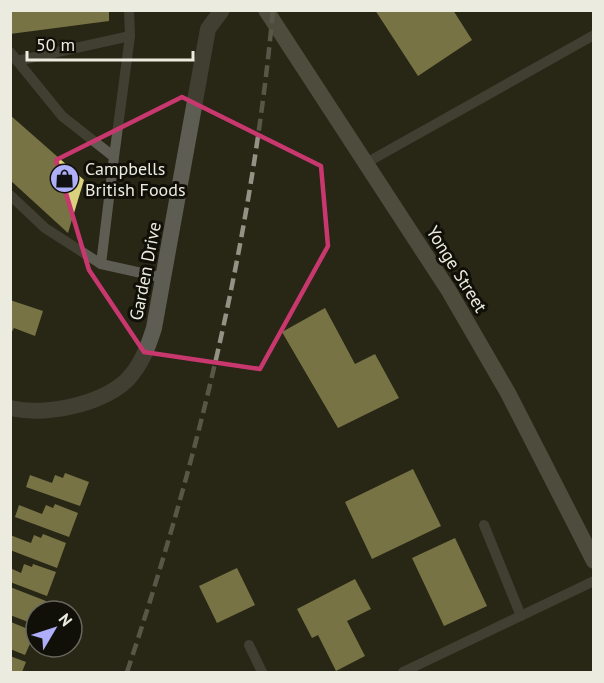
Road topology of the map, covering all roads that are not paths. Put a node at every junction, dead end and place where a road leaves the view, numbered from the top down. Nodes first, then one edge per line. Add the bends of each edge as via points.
1 (129, 10) edge
2 (222, 10) edge
3 (266, 10) edge
4 (594, 35) edge
5 (130, 36) junction
6 (14, 57) edge
7 (114, 157) junction
8 (366, 163) junction
9 (10, 195) edge
10 (101, 264) junction
11 (164, 278) junction
12 (10, 408) edge
13 (484, 525) dead end
14 (594, 561) edge
15 (594, 581) edge
16 (521, 616) junction
17 (249, 645) dead end
18 (262, 672) edge
19 (403, 672) edge

1 - 5 lane
2 - 11 street, Garden Drive via 208,29
3 - 8 main road, Yonge Street
4 - 8 lane
5 - 6 lane
5 - 7 lane
6 - 7 lane via 62,116
7 - 10 lane
8 - 14 main road, Yonge Street via 489,358
9 - 10 lane via 45,228
10 - 11 lane
11 - 12 street, Garden Drive via 144,357 126,380 86,403 38,411
13 - 16 lane
15 - 16 lane
16 - 19 lane
17 - 18 lane

